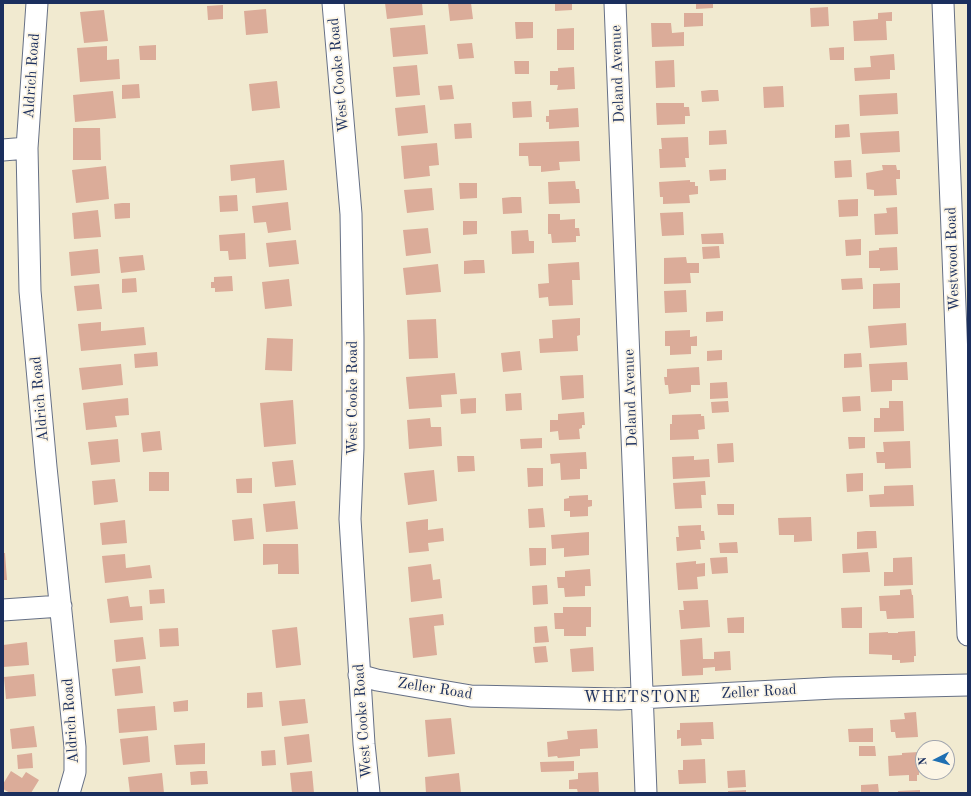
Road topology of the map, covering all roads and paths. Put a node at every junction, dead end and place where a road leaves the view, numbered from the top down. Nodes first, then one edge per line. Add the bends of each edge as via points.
1 (37, 3) edge
2 (333, 3) edge
3 (615, 3) edge
4 (943, 3) edge
5 (27, 148) junction
6 (3, 150) edge
7 (61, 606) junction
8 (3, 610) edge
9 (968, 635) edge
10 (360, 674) junction
11 (968, 685) edge
12 (643, 698) junction
13 (69, 793) edge
14 (73, 793) edge
15 (369, 793) edge
16 (646, 793) edge

1 - 5 street, Aldrich Road
2 - 10 street, West Cooke Road via 351,214 353,448 350,519
3 - 12 street, Deland Avenue
4 - 9 street, Westwood Road
5 - 6 street
5 - 7 street, Aldrich Road via 30,291
7 - 8 street
7 - 13 street, Aldrich Road via 75,747 75,772
10 - 12 street, Zeller Road via 377,680 471,696
10 - 15 street, West Cooke Road
11 - 12 street, Zeller Road via 834,688
12 - 16 street, Deland Avenue
13 - 14 street

